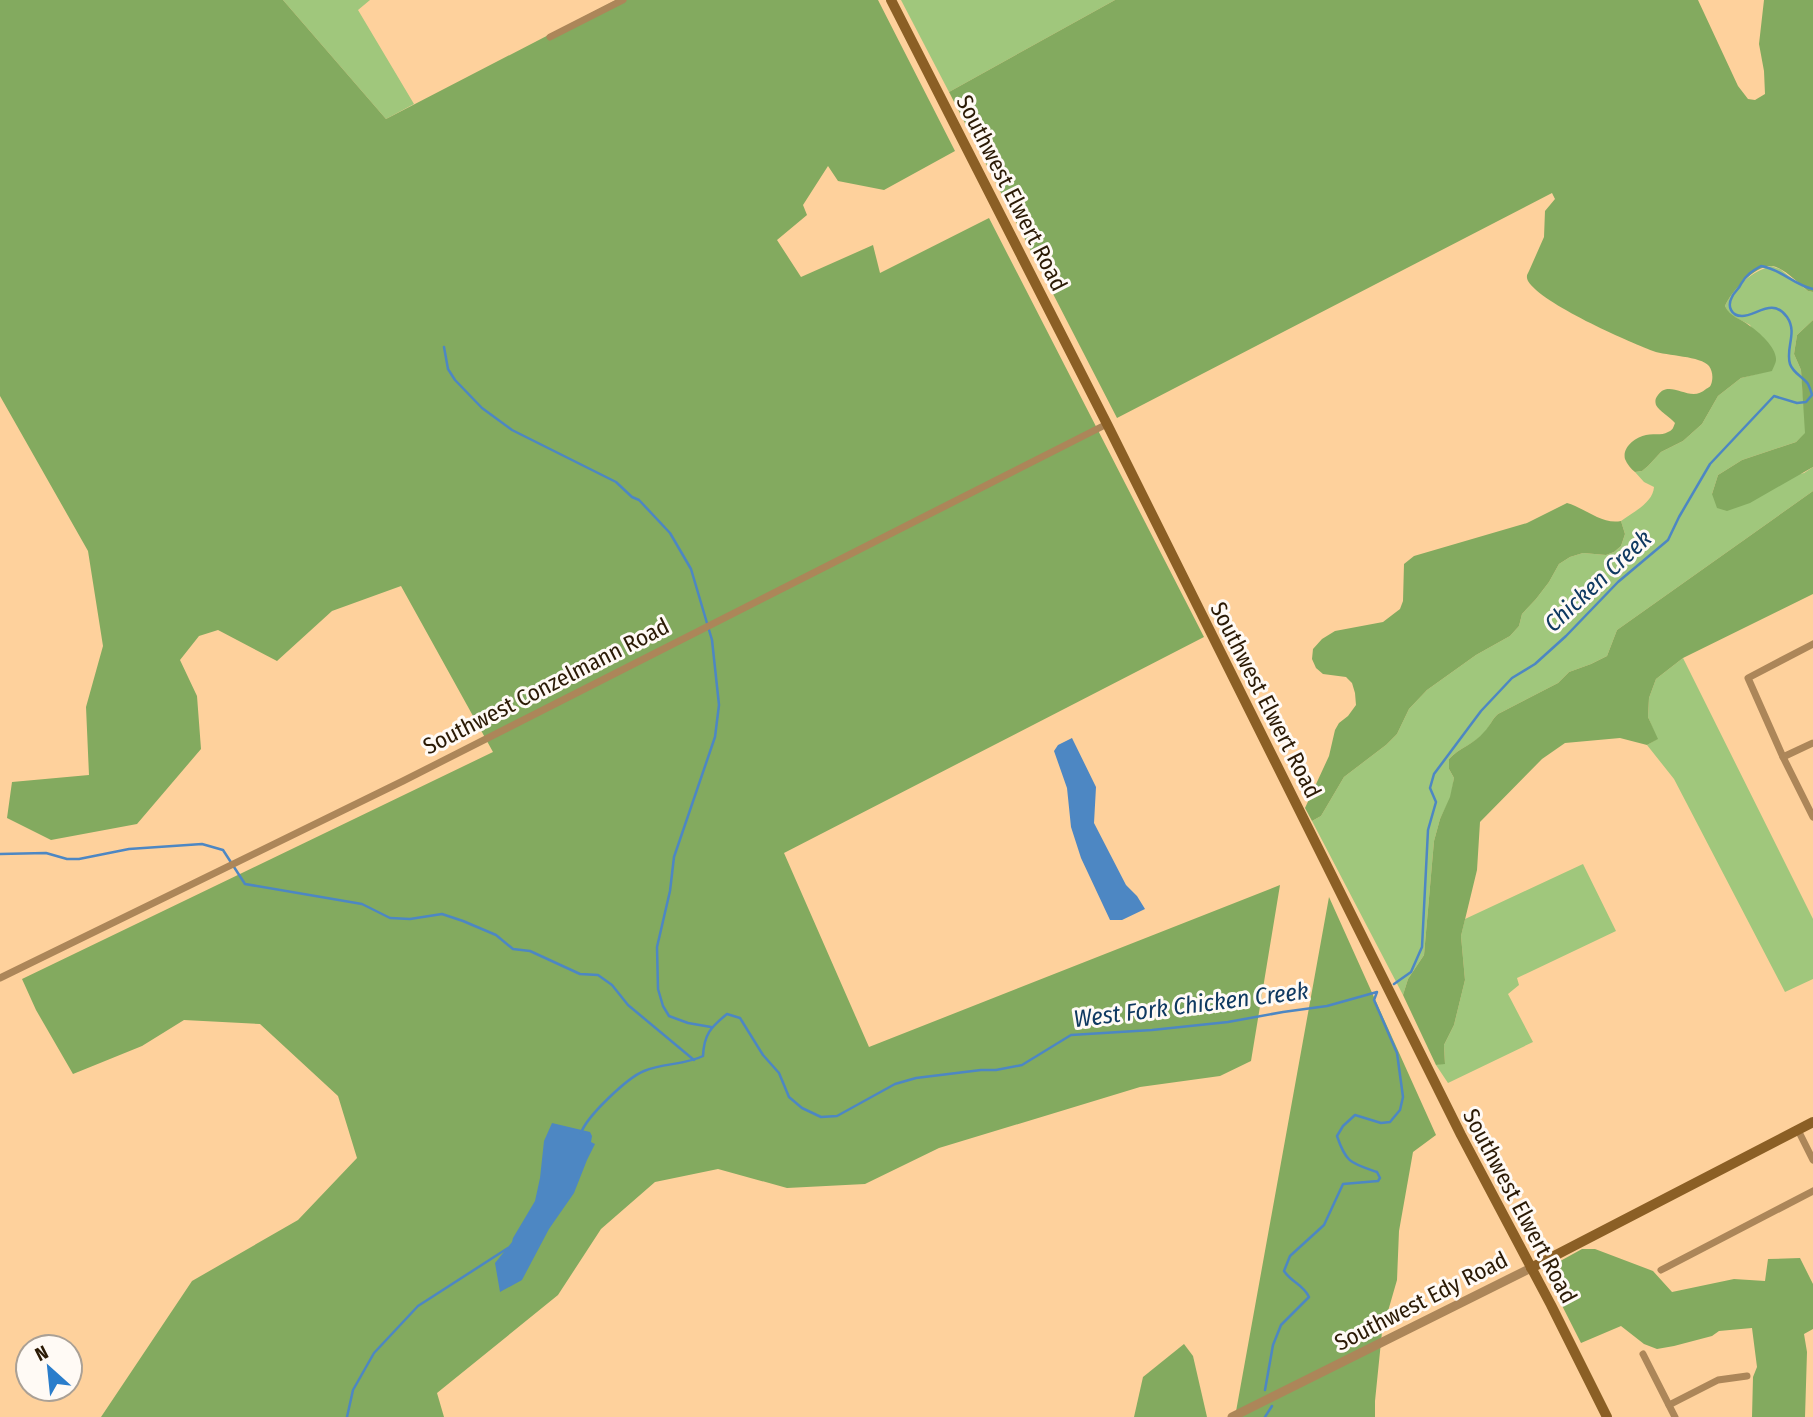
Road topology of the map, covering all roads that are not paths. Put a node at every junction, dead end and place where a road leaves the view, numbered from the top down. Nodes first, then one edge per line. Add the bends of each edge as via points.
1 (623, 0) edge
2 (891, 0) edge
3 (550, 37) dead end
4 (1107, 424) junction
5 (1813, 644) edge
6 (1813, 743) edge
7 (1783, 757) junction
8 (1813, 817) edge
9 (0, 978) edge
10 (1813, 1122) edge
11 (1798, 1130) junction
12 (1813, 1160) edge
13 (1813, 1191) edge
14 (1531, 1268) junction
15 (1661, 1270) dead end
16 (1643, 1354) dead end
17 (1747, 1376) dead end
18 (1669, 1405) junction
19 (1232, 1417) edge
20 (1607, 1417) edge
21 (1675, 1417) edge

1 - 3 street
2 - 4 main road, Southwest Elwert Road
4 - 9 street, Southwest Conzelmann Road
4 - 14 main road, Southwest Elwert Road
5 - 7 street via 1748,678
6 - 7 street
7 - 8 street
10 - 11 main road, Southwest Edy Road
11 - 12 street
11 - 14 main road, Southwest Edy Road
13 - 15 street
14 - 19 street, Southwest Edy Road
14 - 20 main road, Southwest Elwert Road
16 - 18 street
17 - 18 street via 1718,1380
18 - 21 street

